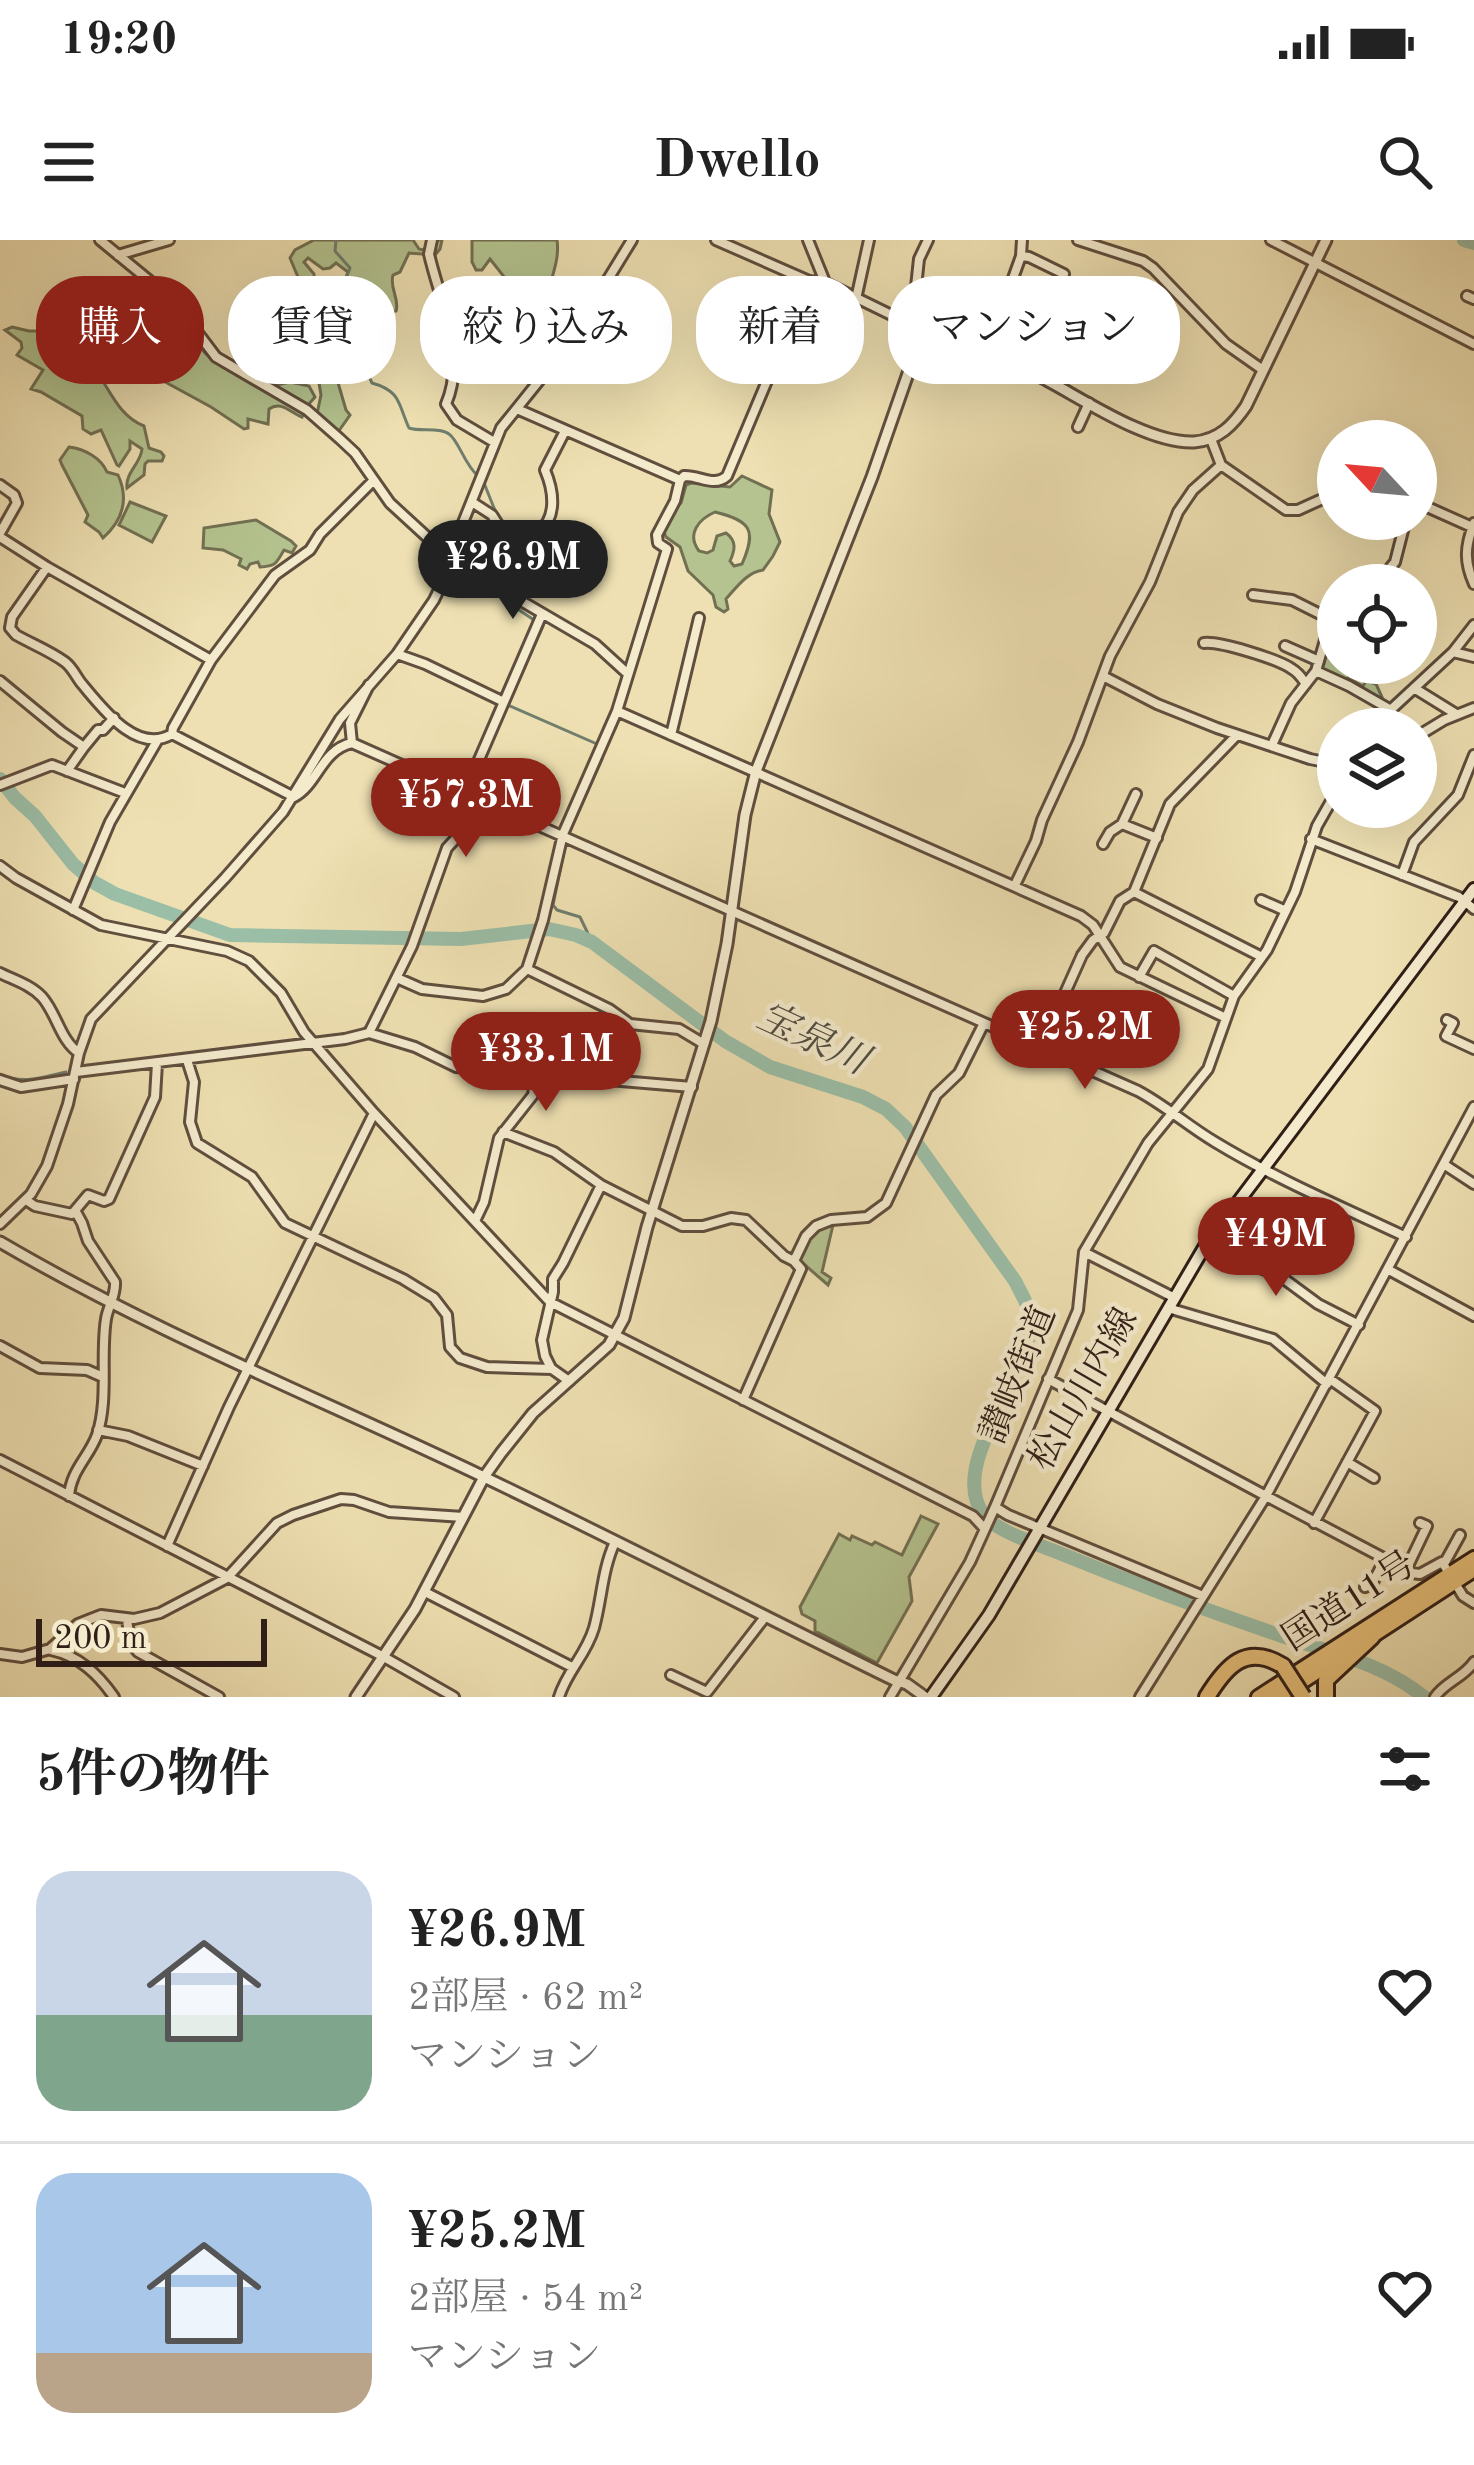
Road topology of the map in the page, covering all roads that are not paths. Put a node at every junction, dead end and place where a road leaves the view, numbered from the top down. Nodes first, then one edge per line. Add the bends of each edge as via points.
1 (100, 240) edge
2 (169, 240) edge
3 (432, 240) edge
4 (632, 240) edge
5 (716, 240) edge
6 (808, 240) edge
7 (869, 240) edge
8 (928, 240) edge
9 (1022, 240) edge
10 (1078, 240) edge
11 (1271, 240) edge
12 (1327, 240) edge
13 (118, 255) junction
14 (1021, 256) junction
15 (1315, 262) junction
16 (1064, 274) dead end
17 (800, 276) edge
18 (823, 276) edge
19 (861, 276) edge
20 (917, 276) edge
21 (1014, 276) edge
22 (1474, 344) edge
23 (1263, 370) junction
24 (765, 384) edge
25 (903, 384) edge
26 (1054, 384) edge
27 (1089, 403) junction
28 (517, 409) junction
29 (1078, 427) dead end
30 (566, 431) junction
31 (1210, 439) junction
32 (494, 442) junction
33 (1221, 465) junction
34 (680, 479) junction
35 (374, 480) junction
36 (0, 485) edge
37 (1317, 501) edge
38 (472, 502) junction
39 (1437, 510) edge
40 (1473, 525) edge
41 (0, 535) edge
42 (510, 543) junction
43 (451, 559) junction
44 (47, 567) junction
45 (1474, 584) edge
46 (1253, 595) dead end
47 (1317, 610) edge
48 (542, 614) junction
49 (699, 618) dead end
50 (1474, 625) edge
51 (1204, 643) dead end
52 (1285, 646) dead end
53 (1453, 652) junction
54 (397, 654) junction
55 (1474, 657) edge
56 (211, 660) junction
57 (1317, 665) edge
58 (1317, 668) edge
59 (628, 674) junction
60 (1102, 676) junction
61 (0, 681) edge
62 (370, 682) junction
63 (1306, 684) junction
64 (1346, 684) edge
65 (1414, 688) junction
66 (503, 702) junction
67 (1388, 708) edge
68 (1393, 708) edge
69 (617, 711) junction
70 (1465, 711) edge
71 (114, 718) junction
72 (1474, 719) edge
73 (1437, 726) edge
74 (172, 734) junction
75 (670, 735) junction
76 (1237, 735) junction
77 (157, 741) junction
78 (352, 742) junction
79 (1272, 745) junction
80 (84, 747) junction
81 (1474, 755) edge
82 (1317, 759) edge
83 (67, 771) junction
84 (756, 771) junction
85 (3, 783) edge
86 (465, 791) junction
87 (124, 793) junction
88 (1136, 794) dead end
89 (293, 797) junction
90 (500, 807) junction
91 (516, 814) junction
92 (497, 822) junction
93 (1122, 824) junction
94 (1317, 827) edge
95 (562, 834) junction
96 (1157, 838) junction
97 (1311, 839) junction
98 (1103, 844) dead end
99 (0, 866) edge
100 (1402, 875) junction
101 (1016, 885) junction
102 (1474, 890) edge
103 (1134, 892) junction
104 (1261, 900) dead end
105 (1469, 906) edge
106 (73, 910) junction
107 (732, 910) junction
108 (1286, 911) junction
109 (1100, 936) junction
110 (166, 938) junction
111 (1262, 957) junction
112 (527, 969) junction
113 (0, 973) edge
114 (1139, 976) junction
115 (397, 978) junction
116 (1234, 996) junction
117 (1224, 1017) junction
118 (1447, 1020) dead end
119 (984, 1023) junction
120 (369, 1033) junction
121 (1018, 1038) junction
122 (705, 1041) junction
123 (312, 1042) junction
124 (1474, 1049) edge
125 (79, 1053) junction
126 (187, 1060) junction
127 (157, 1062) junction
128 (536, 1074) junction
129 (75, 1075) junction
130 (0, 1080) edge
131 (692, 1087) junction
132 (1474, 1107) edge
133 (1173, 1112) junction
134 (374, 1113) junction
135 (502, 1132) junction
136 (1445, 1165) junction
137 (1262, 1167) junction
138 (1474, 1184) edge
139 (601, 1185) junction
140 (26, 1200) junction
141 (652, 1210) junction
142 (76, 1212) junction
143 (475, 1221) junction
144 (0, 1224) edge
145 (313, 1236) junction
146 (1406, 1237) junction
147 (0, 1242) edge
148 (1205, 1246) junction
149 (1084, 1252) junction
150 (794, 1261) junction
151 (1389, 1270) junction
152 (111, 1301) junction
153 (550, 1302) junction
154 (1170, 1302) junction
155 (1474, 1316) edge
156 (1359, 1325) junction
157 (615, 1336) junction
158 (0, 1346) edge
159 (249, 1369) junction
160 (552, 1370) junction
161 (103, 1377) junction
162 (1048, 1379) junction
163 (569, 1381) junction
164 (1329, 1381) junction
165 (743, 1400) junction
166 (1107, 1410) junction
167 (98, 1430) junction
168 (0, 1460) edge
169 (1347, 1462) junction
170 (203, 1466) junction
171 (484, 1477) junction
172 (1374, 1478) dead end
173 (69, 1496) junction
174 (1266, 1496) junction
175 (994, 1508) junction
176 (463, 1517) junction
177 (1314, 1522) junction
178 (1420, 1522) dead end
179 (986, 1528) junction
180 (1038, 1530) junction
181 (1460, 1534) dead end
182 (615, 1542) junction
183 (167, 1546) junction
184 (1474, 1558) edge
185 (1385, 1559) junction
186 (1406, 1570) junction
187 (1474, 1570) edge
188 (1450, 1573) junction
189 (227, 1578) junction
190 (1365, 1587) dead end
191 (425, 1592) junction
192 (1202, 1597) junction
193 (1474, 1603) edge
194 (765, 1617) junction
195 (128, 1619) junction
196 (1372, 1637) joint
197 (50, 1649) junction
198 (0, 1654) edge
199 (1343, 1654) junction
200 (384, 1657) junction
201 (1474, 1662) edge
202 (572, 1667) junction
203 (1284, 1673) junction
204 (670, 1675) dead end
205 (899, 1682) junction
206 (1142, 1694) edge
207 (1435, 1696) edge
208 (114, 1697) edge
209 (219, 1697) edge
210 (356, 1697) edge
211 (454, 1697) edge
212 (559, 1697) edge
213 (890, 1697) edge
214 (928, 1697) edge
215 (1154, 1697) edge
216 (1207, 1697) edge
217 (1258, 1697) edge
218 (1278, 1697) edge
219 (1303, 1697) edge
220 (1326, 1697) edge

1 - 13 street
2 - 13 street
3 - 32 street via 455,362 446,404
4 - 28 street
5 - 17 street
6 - 18 street
7 - 19 street
8 - 20 street
9 - 14 street
10 - 23 street via 1154,268 1226,344
11 - 15 street
12 - 15 street
13 - 35 street via 173,300 216,357 308,410
14 - 16 street
14 - 21 street
15 - 22 street
15 - 23 street
23 - 31 street via 1238,419
24 - 34 street via 727,476
25 - 84 street
26 - 27 street
27 - 29 street
27 - 31 street via 1176,440
28 - 30 street
28 - 32 street
30 - 34 street
30 - 42 street via 545,470 549,517 538,533
31 - 33 street
32 - 38 street
33 - 37 street via 1286,510
33 - 60 street via 1181,506
34 - 59 street via 657,535 667,549
35 - 43 street
35 - 56 street via 310,550 275,575
36 - 41 street via 16,503
38 - 42 street
38 - 43 street
39 - 40 street
40 - 45 street via 1466,561
41 - 44 street
42 - 48 street via 523,602
43 - 54 street
44 - 56 street
44 - 71 street via 10,628 69,665
46 - 47 street
48 - 59 street
48 - 66 street
49 - 75 street
50 - 53 street
51 - 63 street via 1282,664
52 - 57 street
53 - 55 street
53 - 65 street
54 - 62 street
54 - 66 street
56 - 74 street
58 - 63 street
59 - 69 street
60 - 76 street
60 - 101 street
61 - 80 street
62 - 78 street via 350,723
62 - 89 street
63 - 79 street
64 - 67 street
65 - 68 street
65 - 70 street
66 - 86 street
69 - 75 street
69 - 95 street
70 - 72 street
70 - 73 street
71 - 77 street
71 - 80 street
74 - 77 street
74 - 89 street
75 - 84 street
76 - 79 street
76 - 96 street via 1170,804
77 - 87 street
78 - 86 street
78 - 89 street via 332,752
79 - 82 street
80 - 83 street
81 - 100 street via 1454,802 1414,842
83 - 85 street via 49,766
83 - 87 street
84 - 101 street
84 - 107 street
86 - 90 street
87 - 106 street
88 - 93 street
89 - 110 street
90 - 91 street
90 - 92 street
91 - 92 street
91 - 95 street
92 - 115 street via 452,842
93 - 96 street
93 - 98 street
94 - 97 street, 讃岐街道
95 - 107 street
95 - 112 street
96 - 103 street
97 - 100 street
97 - 108 street, 讃岐街道
99 - 106 street
100 - 105 street
101 - 109 street via 1088,920
102 - 105 main road, 松山川内線
103 - 109 street
103 - 111 street
104 - 108 street
105 - 137 main road, 松山川内線
106 - 110 street via 108,927
107 - 119 street
107 - 122 street
108 - 111 street, 讃岐街道
109 - 114 street via 1120,967
109 - 121 street via 1061,1003
110 - 123 street via 249,961
110 - 125 street via 91,1019
111 - 116 street, 讃岐街道
112 - 115 street via 506,989 483,996
112 - 122 street via 630,1024
113 - 125 street via 38,992
114 - 116 street via 1154,951
114 - 117 street
115 - 120 street
116 - 117 street, 讃岐街道
117 - 133 street, 讃岐街道 via 1208,1069
118 - 124 street via 1453,1023 1446,1036
119 - 121 street
119 - 150 street via 936,1096 886,1203 867,1217 816,1226
120 - 123 street
120 - 128 street via 451,1066
121 - 133 street
122 - 131 street
123 - 126 street
123 - 134 street
125 - 129 street
126 - 127 street
126 - 145 street via 197,1143 252,1177 285,1223
127 - 129 street
127 - 142 street via 155,1097 112,1196 85,1196
128 - 131 street
128 - 135 street via 533,1095
129 - 130 street via 21,1087
129 - 140 street via 47,1166
131 - 141 street
132 - 136 street
133 - 137 street
133 - 149 street, 讃岐街道
134 - 143 street
134 - 145 street
135 - 139 street via 554,1152
135 - 143 street
136 - 138 street
136 - 146 street
137 - 146 street
137 - 148 main road, 松山川内線
139 - 141 street
139 - 153 street via 553,1279
140 - 142 street
140 - 144 street
141 - 150 street via 682,1226 746,1220
141 - 157 street
142 - 152 street via 115,1282
143 - 153 street
145 - 159 street
145 - 160 street via 434,1298 460,1358
146 - 151 street
147 - 152 street
148 - 154 main road, 松山川内線
148 - 156 street via 1280,1276
149 - 154 street
149 - 162 street, 讃岐街道 via 1078,1310
150 - 165 street via 801,1269
151 - 155 street
151 - 156 street
152 - 159 street
152 - 161 street
153 - 157 street
153 - 160 street via 542,1340
154 - 164 street via 1261,1334
154 - 166 main road, 松山川内線
156 - 164 street
157 - 163 street
157 - 165 street
158 - 161 street via 40,1368
159 - 170 street
159 - 171 street
160 - 163 street
161 - 167 street
162 - 166 street
162 - 175 street, 讃岐街道
163 - 171 street
164 - 169 street via 1375,1411
164 - 174 street
165 - 179 street
166 - 174 street
166 - 180 main road, 松山川内線
167 - 170 street
167 - 173 street
168 - 173 street
169 - 172 street
169 - 177 street
170 - 183 street
171 - 176 street
171 - 182 street
173 - 183 street
174 - 177 street
174 - 192 street
175 - 179 street, 讃岐街道
175 - 180 street
176 - 189 street via 341,1499 278,1523
176 - 191 street
177 - 185 street
178 - 186 street via 1427,1526
179 - 205 street, 讃岐街道
180 - 192 street
180 - 214 main road, 松山川内線
181 - 188 street
182 - 194 street
182 - 202 street via 594,1627
183 - 189 street
184 - 188 highway, 国道11号
185 - 186 street
185 - 190 street
186 - 188 street via 1417,1574 1437,1563
187 - 188 highway, 国道11号
188 - 193 street
188 - 196 highway, 国道11号
188 - 199 highway, 国道11号
189 - 195 street via 160,1613
189 - 200 street
191 - 200 street
191 - 202 street
192 - 206 street
194 - 204 street via 707,1692
194 - 205 street
195 - 197 street via 91,1618
195 - 209 street via 138,1652
196 - 199 highway
197 - 198 street
197 - 208 street via 82,1662
199 - 203 highway, 国道11号
199 - 218 highway, 国道11号
199 - 220 highway via 1325,1680
200 - 210 street
200 - 211 street
201 - 207 street
202 - 212 street
203 - 216 highway via 1271,1659 1247,1657
203 - 217 highway, 国道11号
203 - 218 highway
203 - 219 highway, bridge
205 - 213 street, 讃岐街道
205 - 214 street
206 - 215 street

